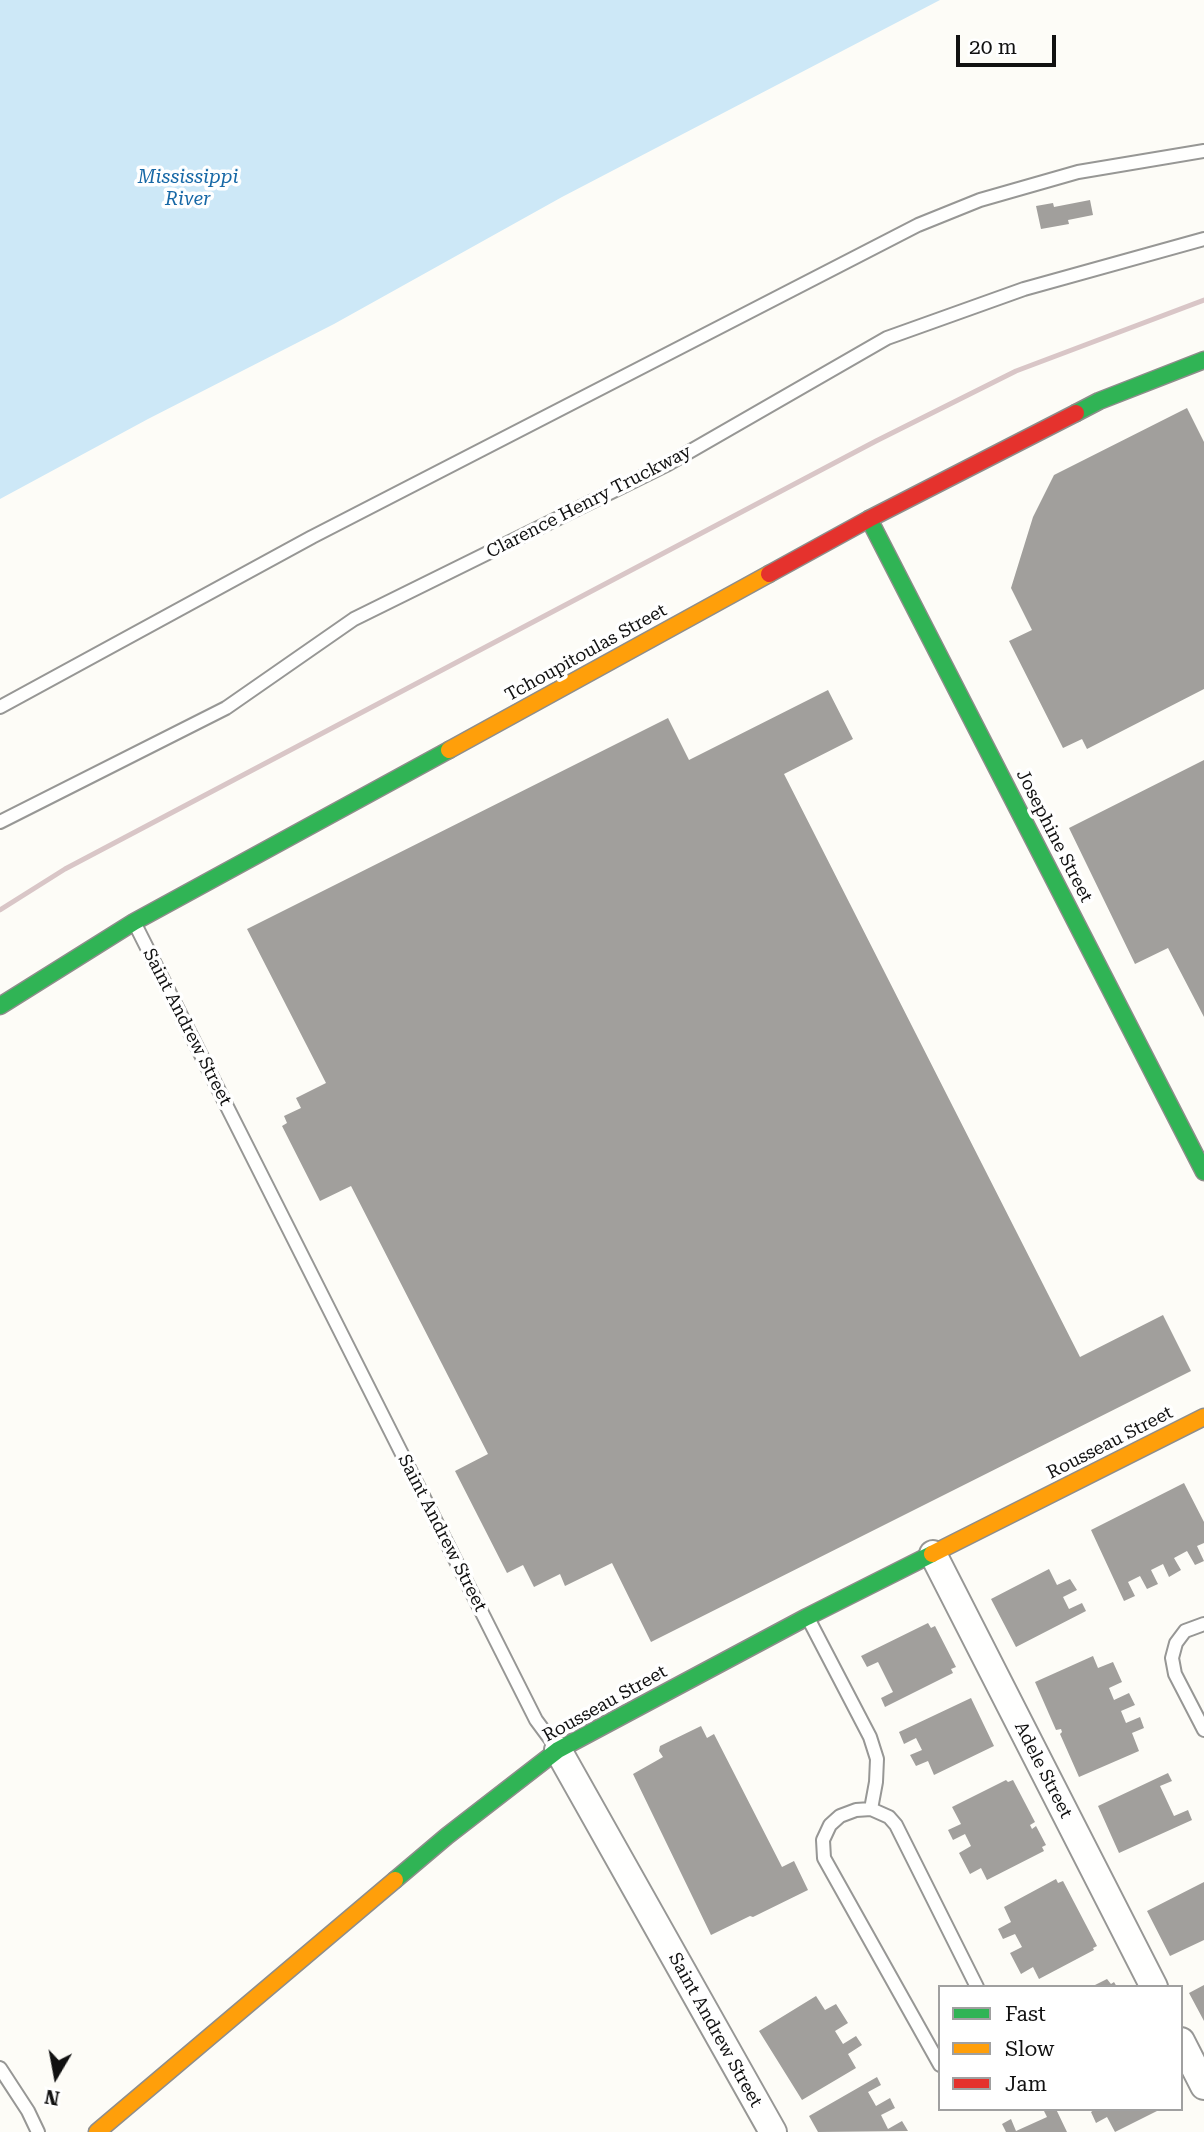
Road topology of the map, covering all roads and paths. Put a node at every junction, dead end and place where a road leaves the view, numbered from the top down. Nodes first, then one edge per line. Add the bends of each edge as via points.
1 (1204, 150) edge
2 (1204, 239) edge
3 (1202, 366) edge
4 (869, 519) junction
5 (0, 708) edge
6 (0, 822) edge
7 (135, 922) junction
8 (0, 1006) edge
9 (1204, 1172) edge
10 (1204, 1417) edge
11 (933, 1554) junction
12 (807, 1617) junction
13 (1204, 1624) edge
14 (1204, 1730) edge
15 (558, 1750) junction
16 (871, 1809) junction
17 (976, 1985) edge
18 (1153, 1985) edge
19 (1183, 2045) edge
20 (938, 2061) edge
21 (0, 2068) edge
22 (1204, 2086) edge
23 (38, 2132) edge
24 (97, 2132) edge
25 (773, 2132) edge

1 - 5 lane via 1078,172 981,200 918,225 312,537
2 - 6 lane, Clarence Henry Truckway via 1024,289 887,338 668,464 354,619 226,708
3 - 4 street, Tchoupitoulas Street via 1100,401
4 - 7 street, Tchoupitoulas Street
4 - 9 street, Josephine Street
7 - 8 street, Tchoupitoulas Street
7 - 15 lane, Saint Andrew Street via 536,1720
10 - 11 street, Rousseau Street
11 - 12 street, Rousseau Street
11 - 18 street, Adele Street
12 - 15 street, Rousseau Street
12 - 16 lane via 870,1737 877,1759
13 - 14 lane via 1185,1631 1172,1658 1175,1674
15 - 24 street, Rousseau Street via 447,1836
15 - 25 street, Saint Andrew Street
16 - 17 lane via 896,1825
16 - 20 lane via 848,1813 830,1825 823,1840 824,1858
19 - 22 street
21 - 23 lane

